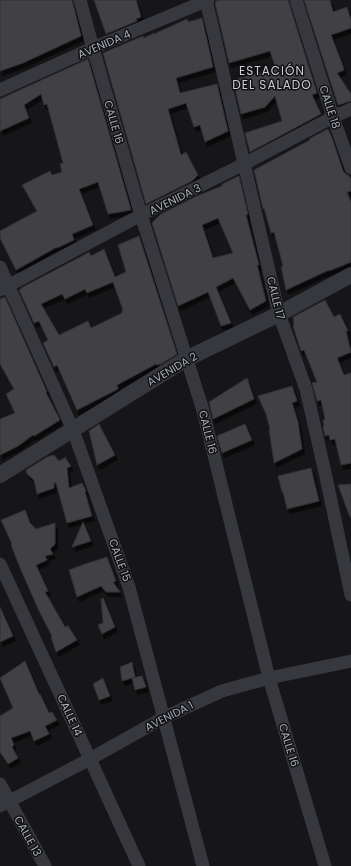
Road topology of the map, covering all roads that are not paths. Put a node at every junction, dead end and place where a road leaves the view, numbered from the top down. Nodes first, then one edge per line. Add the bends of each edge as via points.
1 (80, 0) edge
2 (207, 0) edge
3 (296, 0) edge
4 (92, 48) junction
5 (0, 90) edge
6 (351, 108) edge
7 (333, 117) junction
8 (244, 164) junction
9 (351, 168) edge
10 (141, 216) junction
11 (0, 267) edge
12 (351, 275) edge
13 (4, 288) edge
14 (279, 314) junction
15 (186, 359) junction
16 (73, 430) junction
17 (0, 474) edge
18 (0, 564) edge
19 (351, 595) edge
20 (351, 661) edge
21 (269, 678) junction
22 (163, 718) junction
23 (90, 759) junction
24 (0, 784) edge
25 (5, 804) edge
26 (45, 866) edge
27 (139, 866) edge
28 (203, 866) edge
29 (325, 866) edge

1 - 4 street, CALLE 16
2 - 4 street, AVENIDA 4
2 - 8 street, CALLE 17
3 - 7 street, CALLE 18
4 - 5 street, AVENIDA 4
4 - 10 street, CALLE 16
6 - 7 street, AVENIDA 3
7 - 8 street, AVENIDA 3
7 - 9 street, CALLE 18
8 - 10 street, AVENIDA 3
8 - 14 street, CALLE 17
10 - 13 street, AVENIDA 3
10 - 15 street, CALLE 16
11 - 13 street, CALLE 15
12 - 14 street, AVENIDA 2
13 - 16 street, CALLE 15
14 - 15 street, AVENIDA 2
14 - 19 street, CALLE 17 via 306,388
15 - 16 street, AVENIDA 2
15 - 21 street, CALLE 16 via 202,407
16 - 17 street, AVENIDA 2
16 - 22 street, CALLE 15 via 129,587
18 - 23 street, CALLE 14
20 - 21 street, AVENIDA 1
21 - 22 street, AVENIDA 1 via 222,691
21 - 29 street, CALLE 16
22 - 23 street, AVENIDA 1
22 - 28 street, CALLE 15
23 - 25 street, AVENIDA 1
23 - 27 street, CALLE 14
24 - 25 street, CALLE 13
25 - 26 street, CALLE 13

